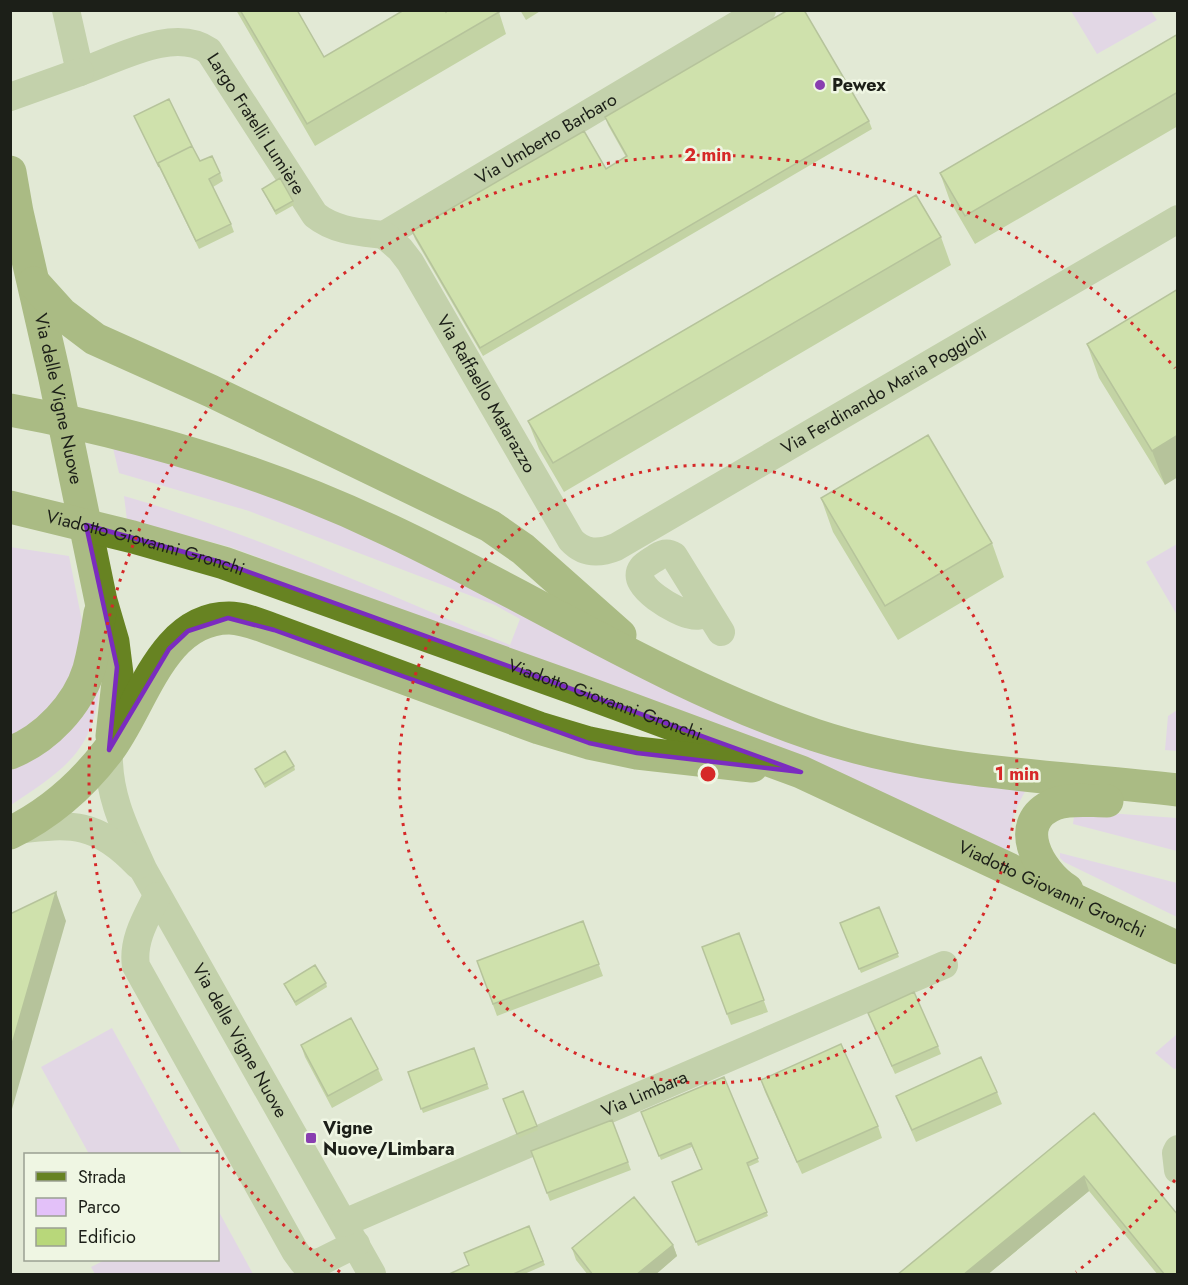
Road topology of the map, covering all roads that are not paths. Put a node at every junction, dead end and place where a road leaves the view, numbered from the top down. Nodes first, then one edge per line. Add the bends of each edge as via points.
1 (66, 10) edge
2 (762, 10) edge
3 (80, 72) junction
4 (10, 97) edge
5 (10, 171) edge
6 (14, 202) edge
7 (1178, 219) edge
8 (384, 235) junction
9 (34, 283) junction
10 (10, 410) edge
11 (10, 507) edge
12 (638, 534) junction
13 (589, 552) joint
14 (654, 560) junction
15 (101, 601) junction
16 (652, 665) junction
17 (110, 750) junction
18 (10, 753) edge
19 (801, 772) junction
20 (1178, 790) edge
21 (1178, 798) edge
22 (12, 832) edge
23 (144, 871) junction
24 (157, 896) junction
25 (1170, 945) edge
26 (944, 965) dead end
27 (1178, 1149) edge
28 (1178, 1170) edge
29 (350, 1234) junction
30 (372, 1275) edge

1 - 3 street
2 - 8 street, Via Umberto Barbaro
3 - 4 street, Largo Fratelli Lumière
3 - 8 street, Largo Fratelli Lumière via 159,44 183,41 203,47 214,57 322,221 347,230
5 - 6 main road, Via delle Vigne Nuove
6 - 9 main road, Via delle Vigne Nuove
7 - 12 street, Via Ferdinando Maria Poggioli
8 - 13 street, Via Raffaello Matarazzo via 410,262 571,540
9 - 15 main road, Via delle Vigne Nuove
9 - 16 main road via 62,314 95,339 229,399 490,526 523,549
10 - 16 main road via 174,449 334,505
11 - 19 main road, Viadotto Giovanni Gronchi via 224,564
12 - 13 street, Via Ferdinando Maria Poggioli via 609,550
12 - 14 street
14 - 14 street via 640,572 656,599 688,615 715,622 674,556 663,553
15 - 17 main road, Via delle Vigne Nuove via 117,667
15 - 18 main road via 89,670 78,692 51,726
16 - 20 main road via 784,723 872,751 978,770
17 - 19 main road via 169,649 188,631 228,618 274,630 589,743 637,753
17 - 22 main road via 70,793
17 - 23 street, Via delle Vigne Nuove via 113,796
19 - 25 main road, Viadotto Giovanni Gronchi
21 - 25 main road via 1062,802 1037,817 1031,834 1040,863 1061,886
22 - 23 street, Via delle Vigne Nuove via 60,825 82,828 113,843
23 - 24 street, Via delle Vigne Nuove
24 - 29 street, Via delle Vigne Nuove
24 - 29 street, Via Limbara via 139,936 136,966 290,1241 303,1262 318,1263
26 - 29 street, Via Limbara
27 - 28 street
29 - 30 street, Via delle Vigne Nuove

